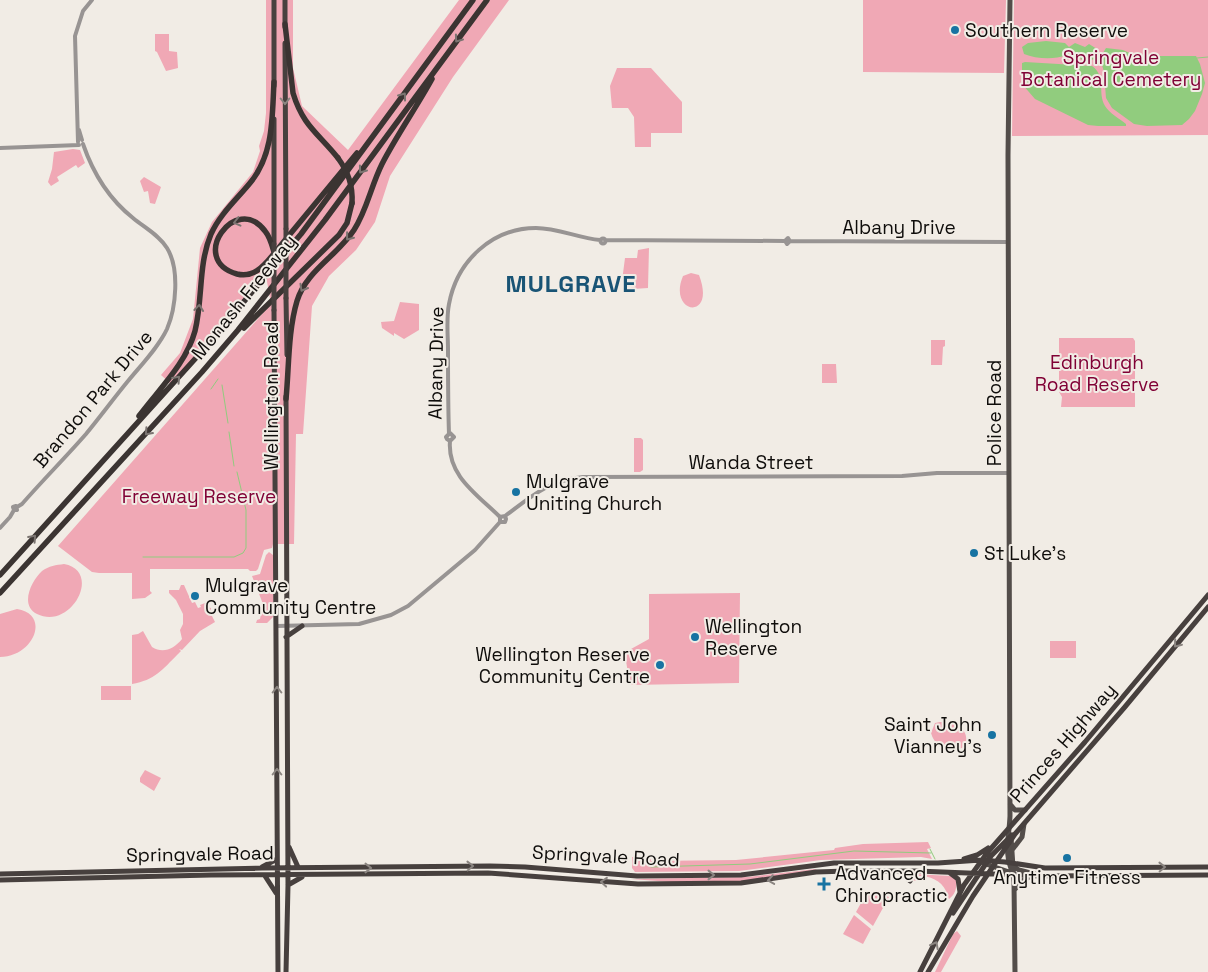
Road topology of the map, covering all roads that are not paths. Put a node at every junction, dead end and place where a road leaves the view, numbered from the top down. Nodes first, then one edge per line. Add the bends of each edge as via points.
1 (92, 0) edge
2 (273, 0) edge
3 (285, 0) edge
4 (473, 0) edge
5 (486, 0) edge
6 (1010, 0) edge
7 (285, 24) junction
8 (274, 28) junction
9 (446, 56) junction
10 (274, 82) junction
11 (385, 119) junction
12 (80, 143) junction
13 (0, 148) edge
14 (1008, 242) junction
15 (273, 247) junction
16 (202, 372) junction
17 (286, 399) junction
18 (120, 442) junction
19 (1009, 473) junction
20 (502, 516) junction
21 (0, 528) edge
22 (276, 541) junction
23 (286, 541) junction
24 (0, 575) edge
25 (0, 593) edge
26 (1208, 595) edge
27 (1208, 607) edge
28 (277, 626) junction
29 (286, 626) junction
30 (302, 626) junction
31 (286, 637) junction
32 (1010, 804) junction
33 (1025, 810) junction
34 (1024, 824) junction
35 (1009, 827) junction
36 (1011, 837) junction
37 (287, 842) junction
38 (993, 845) junction
39 (1009, 848) junction
40 (277, 858) junction
41 (984, 860) junction
42 (957, 861) junction
43 (996, 861) junction
44 (1012, 864) junction
45 (992, 866) junction
46 (298, 867) junction
47 (1208, 867) edge
48 (262, 868) junction
49 (277, 868) junction
50 (288, 868) junction
51 (554, 869) junction
52 (899, 871) junction
53 (948, 872) junction
54 (972, 873) junction
55 (980, 873) junction
56 (0, 874) edge
57 (987, 874) junction
58 (277, 875) junction
59 (288, 875) junction
60 (305, 875) junction
61 (1208, 875) edge
62 (42, 876) junction
63 (265, 876) junction
64 (1014, 876) junction
65 (1031, 876) junction
66 (1042, 876) junction
67 (554, 878) junction
68 (0, 880) edge
69 (910, 881) dead end
70 (288, 885) junction
71 (42, 886) dead end
72 (1014, 890) junction
73 (960, 893) junction
74 (277, 896) junction
75 (949, 917) junction
76 (278, 972) edge
77 (286, 972) edge
78 (920, 972) edge
79 (928, 972) edge
80 (1015, 972) edge

1 - 12 street via 83,11 75,36
2 - 8 highway, Wellington Road
3 - 7 highway, Wellington Road
11 -> 4 highway, Monash Freeway
5 -> 9 highway, Monash Freeway
6 - 14 main road, Police Road
7 - 8 highway via 280,19
7 - 16 highway, bridge via 296,103 311,129 346,169 353,194 352,203 347,223 339,235
7 -> 17 highway, Wellington Road, bridge
8 - 10 highway, Wellington Road
9 -> 16 highway, Monash Freeway via 325,220
9 -> 17 highway via 382,164 353,231 316,270 300,293 294,314
10 - 15 highway, Wellington Road
18 -> 10 highway via 184,358 191,343 204,259 211,235 224,213 256,175 268,148
15 -> 11 highway via 262,227 243,220 222,230 216,247 220,262 232,272 245,274 261,268
18 -> 11 highway, Monash Freeway via 204,350 295,241
12 - 13 street
12 - 21 street, Brandon Park Drive via 109,194 129,215 158,237 169,251 176,276 172,314 162,338 141,365 85,434
14 - 19 main road, Police Road
14 - 20 street, Albany Drive via 605,240 603,243 545,228 517,230 487,242 464,266 454,288 448,314 449,434 446,438 450,441 450,457 462,481
15 - 22 highway, Wellington Road, bridge
16 -> 25 highway, Monash Freeway
17 - 23 highway, Wellington Road
24 -> 18 highway, Monash Freeway
19 - 20 street, Wanda Street via 587,476 545,487
19 - 32 main road, Police Road
20 - 30 street via 470,555 408,606 391,615 359,624
22 - 23 highway
22 - 28 highway, Wellington Road
23 - 29 highway, Wellington Road
26 - 33 highway, Princes Highway
27 -> 34 highway, Princes Highway
28 - 29 street
40 -> 28 highway, Wellington Road
29 - 30 street
29 - 31 highway, Wellington Road
30 - 31 highway
31 - 37 highway, Wellington Road
32 - 33 main road via 1015,810
32 - 35 main road, Police Road
33 - 35 highway, Princes Highway
34 - 36 highway, Princes Highway
34 - 39 main road via 1022,837
35 - 36 main road, Police Road
35 - 38 highway, Princes Highway
36 - 39 highway, Princes Highway
36 - 41 highway, Princes Highway
37 - 46 highway
37 - 50 highway, Wellington Road
38 - 41 highway, Princes Highway
38 - 42 highway via 977,855
39 - 43 highway, Princes Highway
39 - 44 main road
40 - 48 highway
40 - 49 highway, Wellington Road
41 - 42 highway, Springvale Road
41 - 43 highway, Springvale Road
41 - 45 main road
41 - 54 highway, Princes Highway
41 - 55 highway, Princes Highway
51 -> 42 highway, Springvale Road via 630,876 734,875 834,863
43 - 44 highway, Springvale Road
43 - 45 highway, Princes Highway
44 -> 47 highway, Springvale Road via 1045,868
44 - 64 main road
44 - 66 main road
45 - 57 highway, Princes Highway
45 - 64 main road
46 - 50 highway, Springvale Road
46 -> 51 highway, Springvale Road via 504,866
48 - 49 highway, Springvale Road
48 - 62 highway, Springvale Road
49 - 50 highway, Springvale Road
49 - 58 highway, Wellington Road
50 - 59 highway, Wellington Road
51 - 67 highway
52 - 53 highway, Springvale Road
52 -> 67 highway, Springvale Road via 816,872 732,884 638,884
52 - 69 highway
53 - 54 highway, Springvale Road
53 - 73 highway via 958,879
54 - 55 highway, Springvale Road
54 - 73 highway, Princes Highway
55 - 57 highway, Springvale Road
55 - 75 highway, Princes Highway
56 - 62 highway, Springvale Road
57 - 64 highway, Springvale Road
57 - 79 highway, Princes Highway
58 - 59 highway, Springvale Road
58 - 63 highway, Springvale Road
58 - 74 highway, Wellington Road
59 - 60 highway, Springvale Road
59 - 70 highway, Wellington Road
60 - 67 highway, Springvale Road via 488,873
60 - 70 highway
61 - 66 highway, Springvale Road
62 - 63 highway, Springvale Road
62 - 68 highway, Springvale Road
62 - 71 highway
63 - 74 highway
64 - 65 highway, Springvale Road
64 - 72 main road
65 - 66 highway, Springvale Road
65 - 72 main road
70 - 77 highway, Wellington Road
72 - 80 main road
73 - 75 highway, Princes Highway
74 - 76 highway, Wellington Road
78 -> 75 highway, Princes Highway

